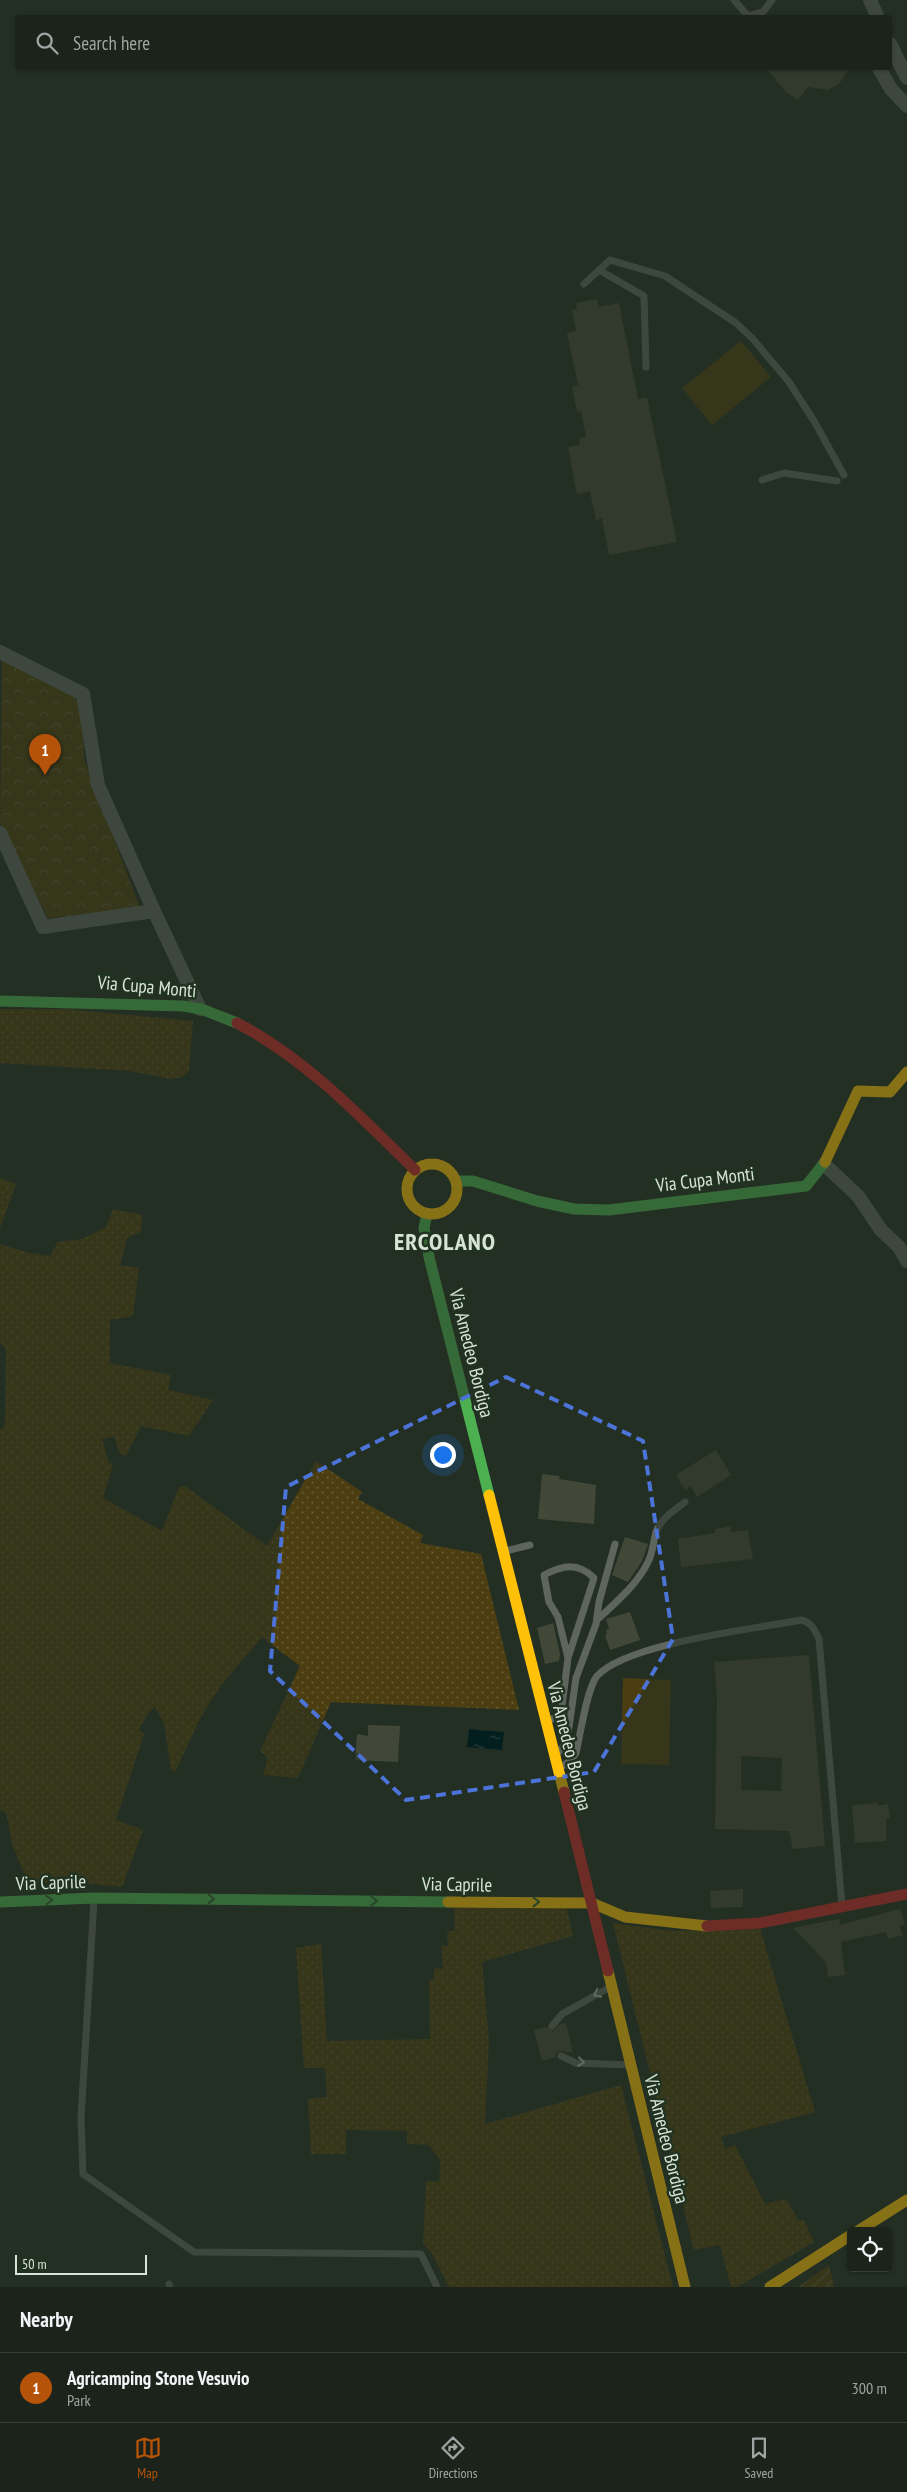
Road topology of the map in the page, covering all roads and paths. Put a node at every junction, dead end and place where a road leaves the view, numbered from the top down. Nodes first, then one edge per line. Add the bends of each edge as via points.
1 (734, 0) edge
2 (772, 0) edge
3 (869, 0) edge
4 (747, 15) edge
5 (752, 15) edge
6 (866, 15) edge
7 (876, 15) edge
8 (892, 48) edge
9 (880, 70) edge
10 (907, 78) edge
11 (907, 106) edge
12 (599, 270) junction
13 (584, 284) dead end
14 (646, 367) dead end
15 (844, 475) dead end
16 (762, 480) dead end
17 (837, 481) dead end
18 (0, 652) edge
19 (0, 833) edge
20 (154, 912) junction
21 (0, 1002) edge
22 (200, 1009) junction
23 (907, 1072) edge
24 (824, 1164) junction
25 (415, 1170) junction
26 (456, 1181) junction
27 (427, 1214) junction
28 (907, 1261) edge
29 (685, 1502) dead end
30 (616, 1544) dead end
31 (530, 1545) dead end
32 (504, 1552) junction
33 (597, 1620) junction
34 (568, 1658) junction
35 (546, 1722) junction
36 (555, 1756) junction
37 (558, 1770) junction
38 (907, 1894) edge
39 (94, 1898) junction
40 (0, 1902) edge
41 (592, 1903) junction
42 (842, 1906) junction
43 (612, 1986) junction
44 (552, 2026) dead end
45 (561, 2056) dead end
46 (631, 2065) junction
47 (907, 2200) edge
48 (864, 2227) edge
49 (847, 2238) edge
50 (438, 2287) edge
51 (685, 2287) edge
52 (770, 2287) edge

1 - 4 lane
2 - 5 lane via 763,12
3 - 6 street
3 - 7 street
8 - 10 street
9 - 11 street via 891,89
12 - 13 lane
12 - 14 lane via 644,296
12 - 15 lane via 610,260 665,276 736,323 789,382
16 - 17 lane via 784,473
18 - 20 street via 83,694 98,785
19 - 20 street via 43,926
20 - 22 street
21 - 22 street, Via Cupa Monti via 87,1000
22 - 25 street, Via Cupa Monti via 240,1023 270,1039 316,1076
23 - 24 street, Via Cupa Monti via 890,1092 858,1091
24 - 26 street, Via Cupa Monti via 806,1186 609,1210 574,1209 473,1181
24 - 28 street via 858,1196
25 - 26 street via 423,1165 443,1166
25 - 27 street via 406,1188 408,1198 412,1206
26 - 27 street via 455,1201 448,1209 440,1214
27 - 32 street, Via Amedeo Bordiga via 424,1228 429,1257
29 - 33 lane via 665,1517 648,1563 624,1595
30 - 33 lane
31 - 32 lane
32 - 35 street, Via Amedeo Bordiga
33 - 36 lane via 576,1678 570,1727 563,1747
34 - 34 lane via 594,1578 572,1565 544,1575 549,1602 558,1617
34 - 35 lane via 562,1706 557,1716
35 - 36 street, Via Amedeo Bordiga
36 - 37 street, Via Amedeo Bordiga
37 - 41 street, Via Amedeo Bordiga
37 - 42 lane via 576,1753 592,1684 606,1669 662,1645 801,1620 808,1622 819,1639
38 - 42 street, Via Caprile
40 -> 39 street, Via Caprile
39 -> 41 street, Via Caprile
39 - 50 lane via 81,2119 83,2174 194,2252 422,2254
41 - 42 street, Via Caprile via 625,1917 708,1926 760,1924
41 - 43 street, Via Amedeo Bordiga
43 -> 44 lane via 562,2014
43 - 46 street, Via Amedeo Bordiga
45 -> 46 lane via 576,2063
46 - 51 street, Via Amedeo Bordiga
47 - 48 street
49 - 52 street

